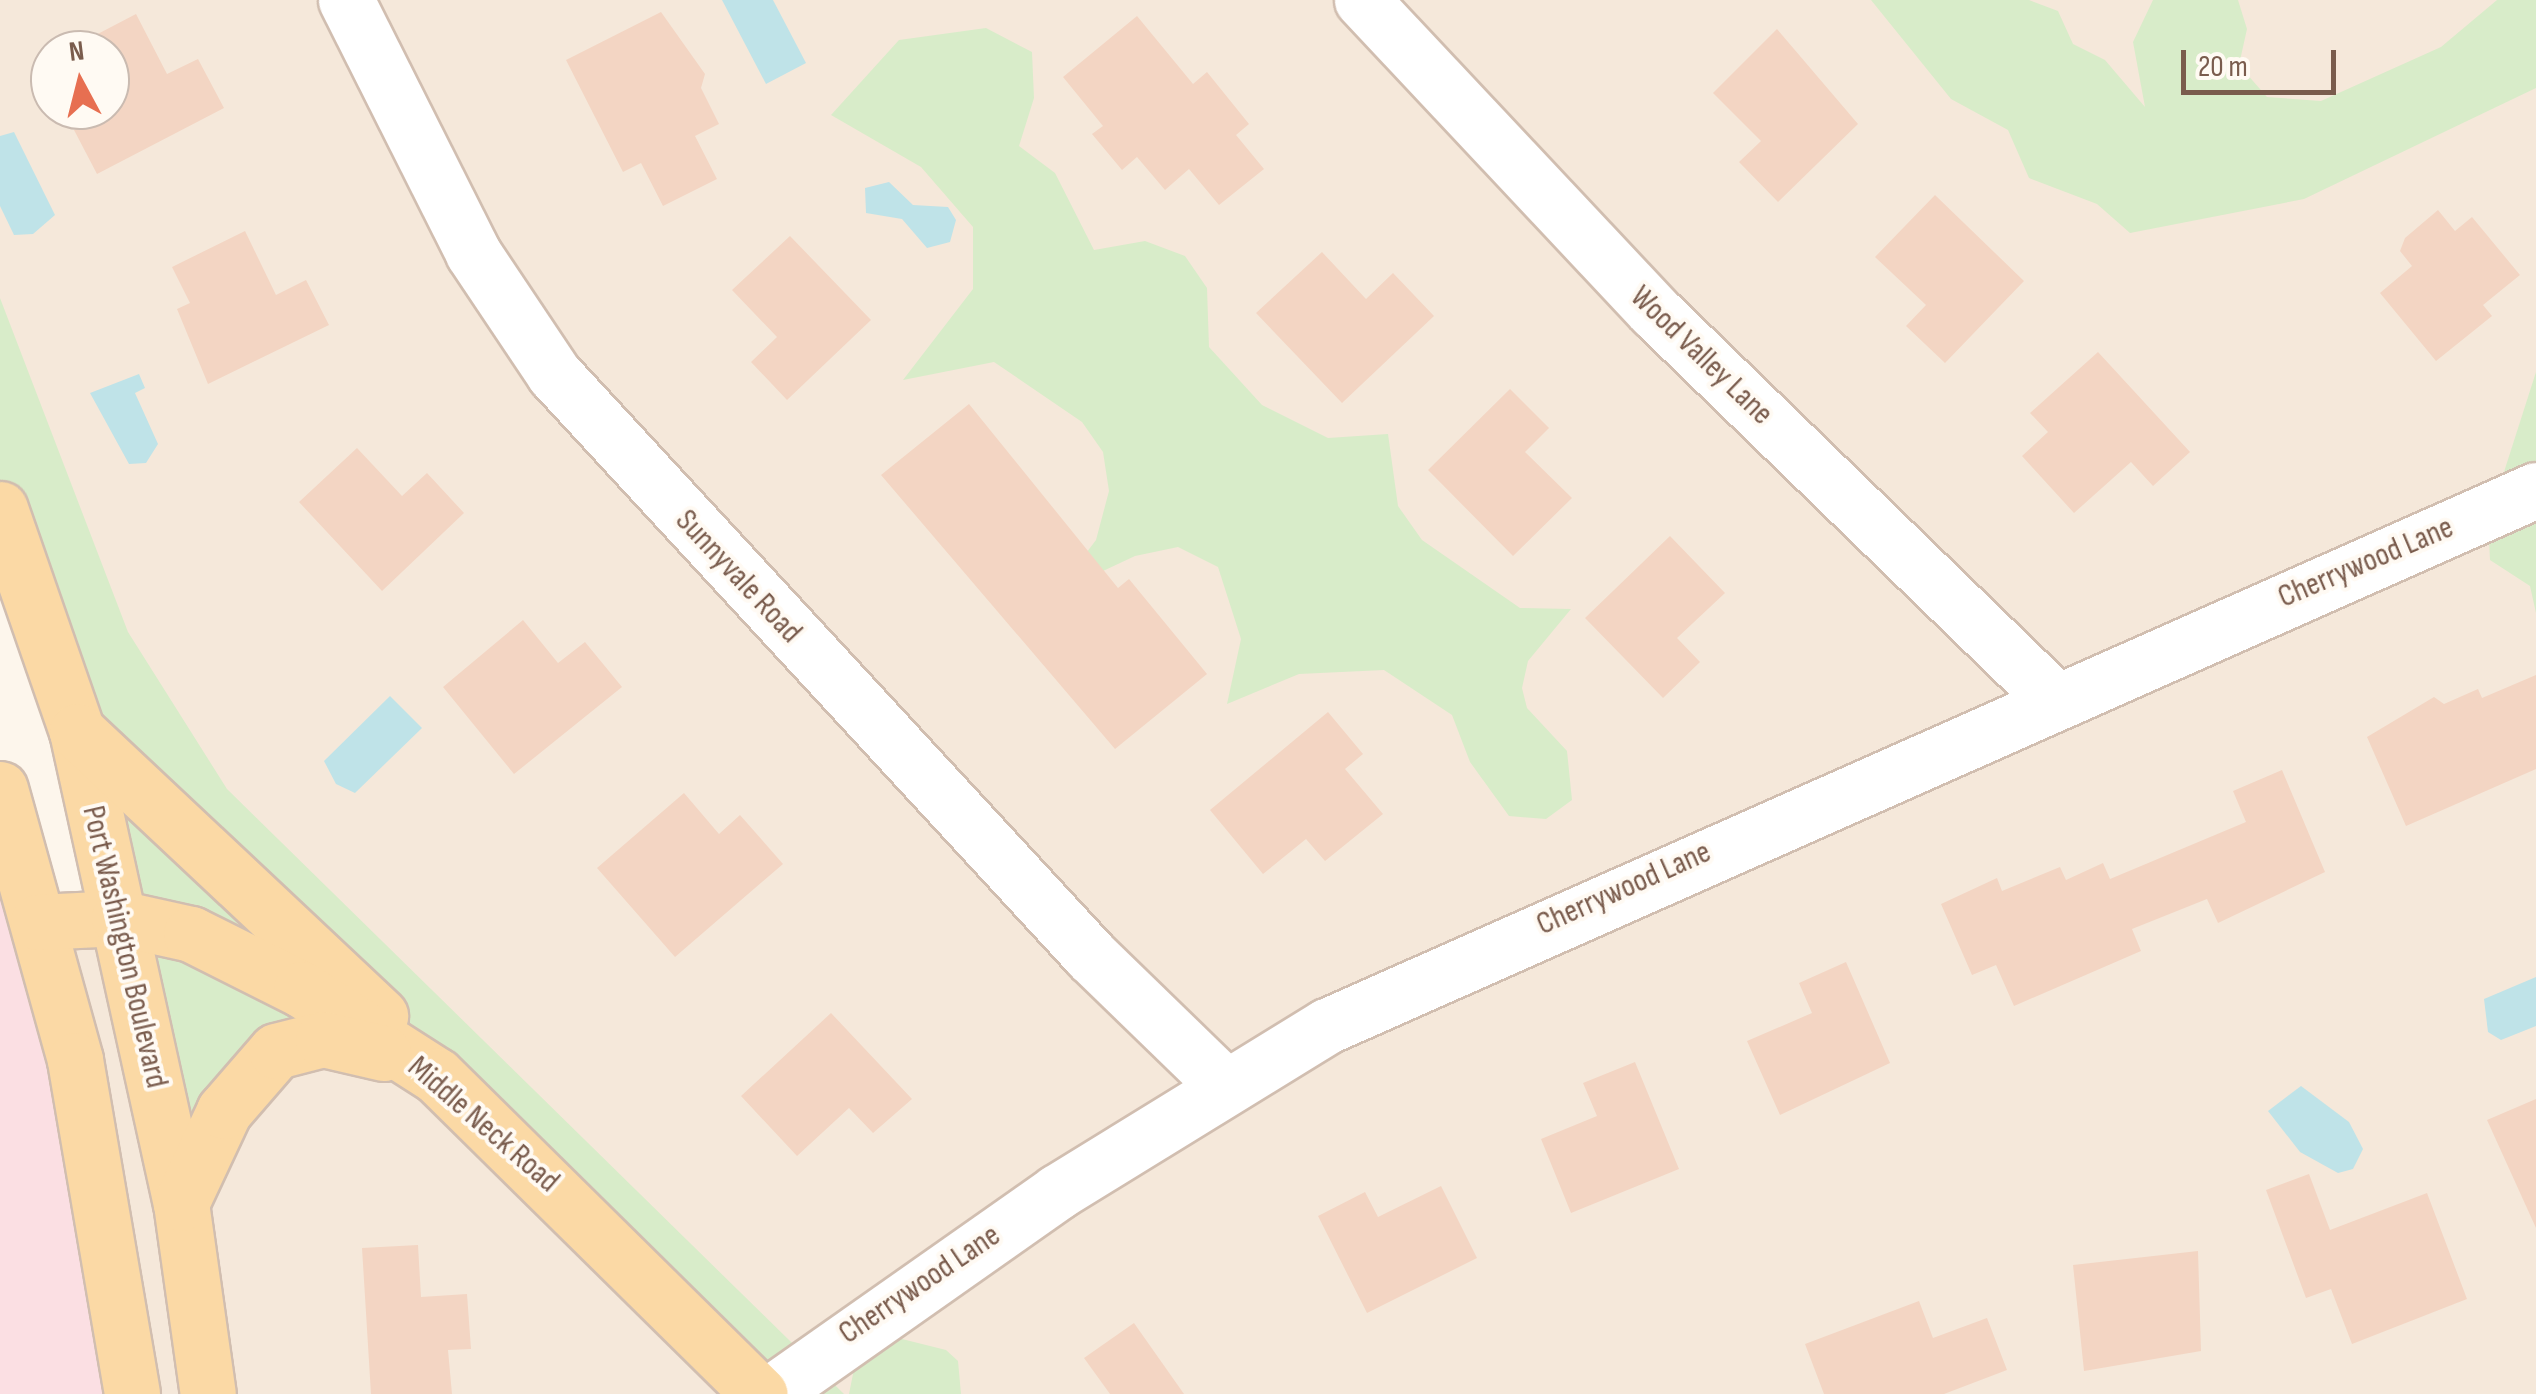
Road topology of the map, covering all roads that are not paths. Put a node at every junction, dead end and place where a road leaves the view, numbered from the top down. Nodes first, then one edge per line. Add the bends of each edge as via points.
1 (346, 0) edge
2 (1362, 0) edge
3 (2536, 490) edge
4 (0, 509) edge
5 (2054, 699) junction
6 (76, 731) junction
7 (0, 789) edge
8 (119, 918) junction
9 (19, 926) edge
10 (436, 1076) junction
11 (1224, 1085) junction
12 (181, 1203) junction
13 (132, 1394) edge
14 (208, 1394) edge
15 (759, 1394) edge
16 (770, 1394) edge

1 - 11 street, Sunnyvale Road via 474,253 554,374 1091,956
2 - 5 street, Wood Valley Lane via 1654,312
3 - 5 street, Cherrywood Lane
4 - 6 main road, Port Washington Boulevard
5 - 11 street, Cherrywood Lane via 1460,962
6 - 8 main road, Port Washington Boulevard
6 - 10 main road via 320,952
7 - 9 main road
8 - 9 main road, Middle Neck Road
8 - 10 main road, Middle Neck Road via 245,958
8 - 12 main road, Port Washington Boulevard
9 - 13 main road via 108,1211
10 - 12 main road via 346,1040 276,1052 224,1111
10 - 15 main road, Middle Neck Road
11 - 16 street, Cherrywood Lane via 855,1327
12 - 14 main road, Port Washington Boulevard

